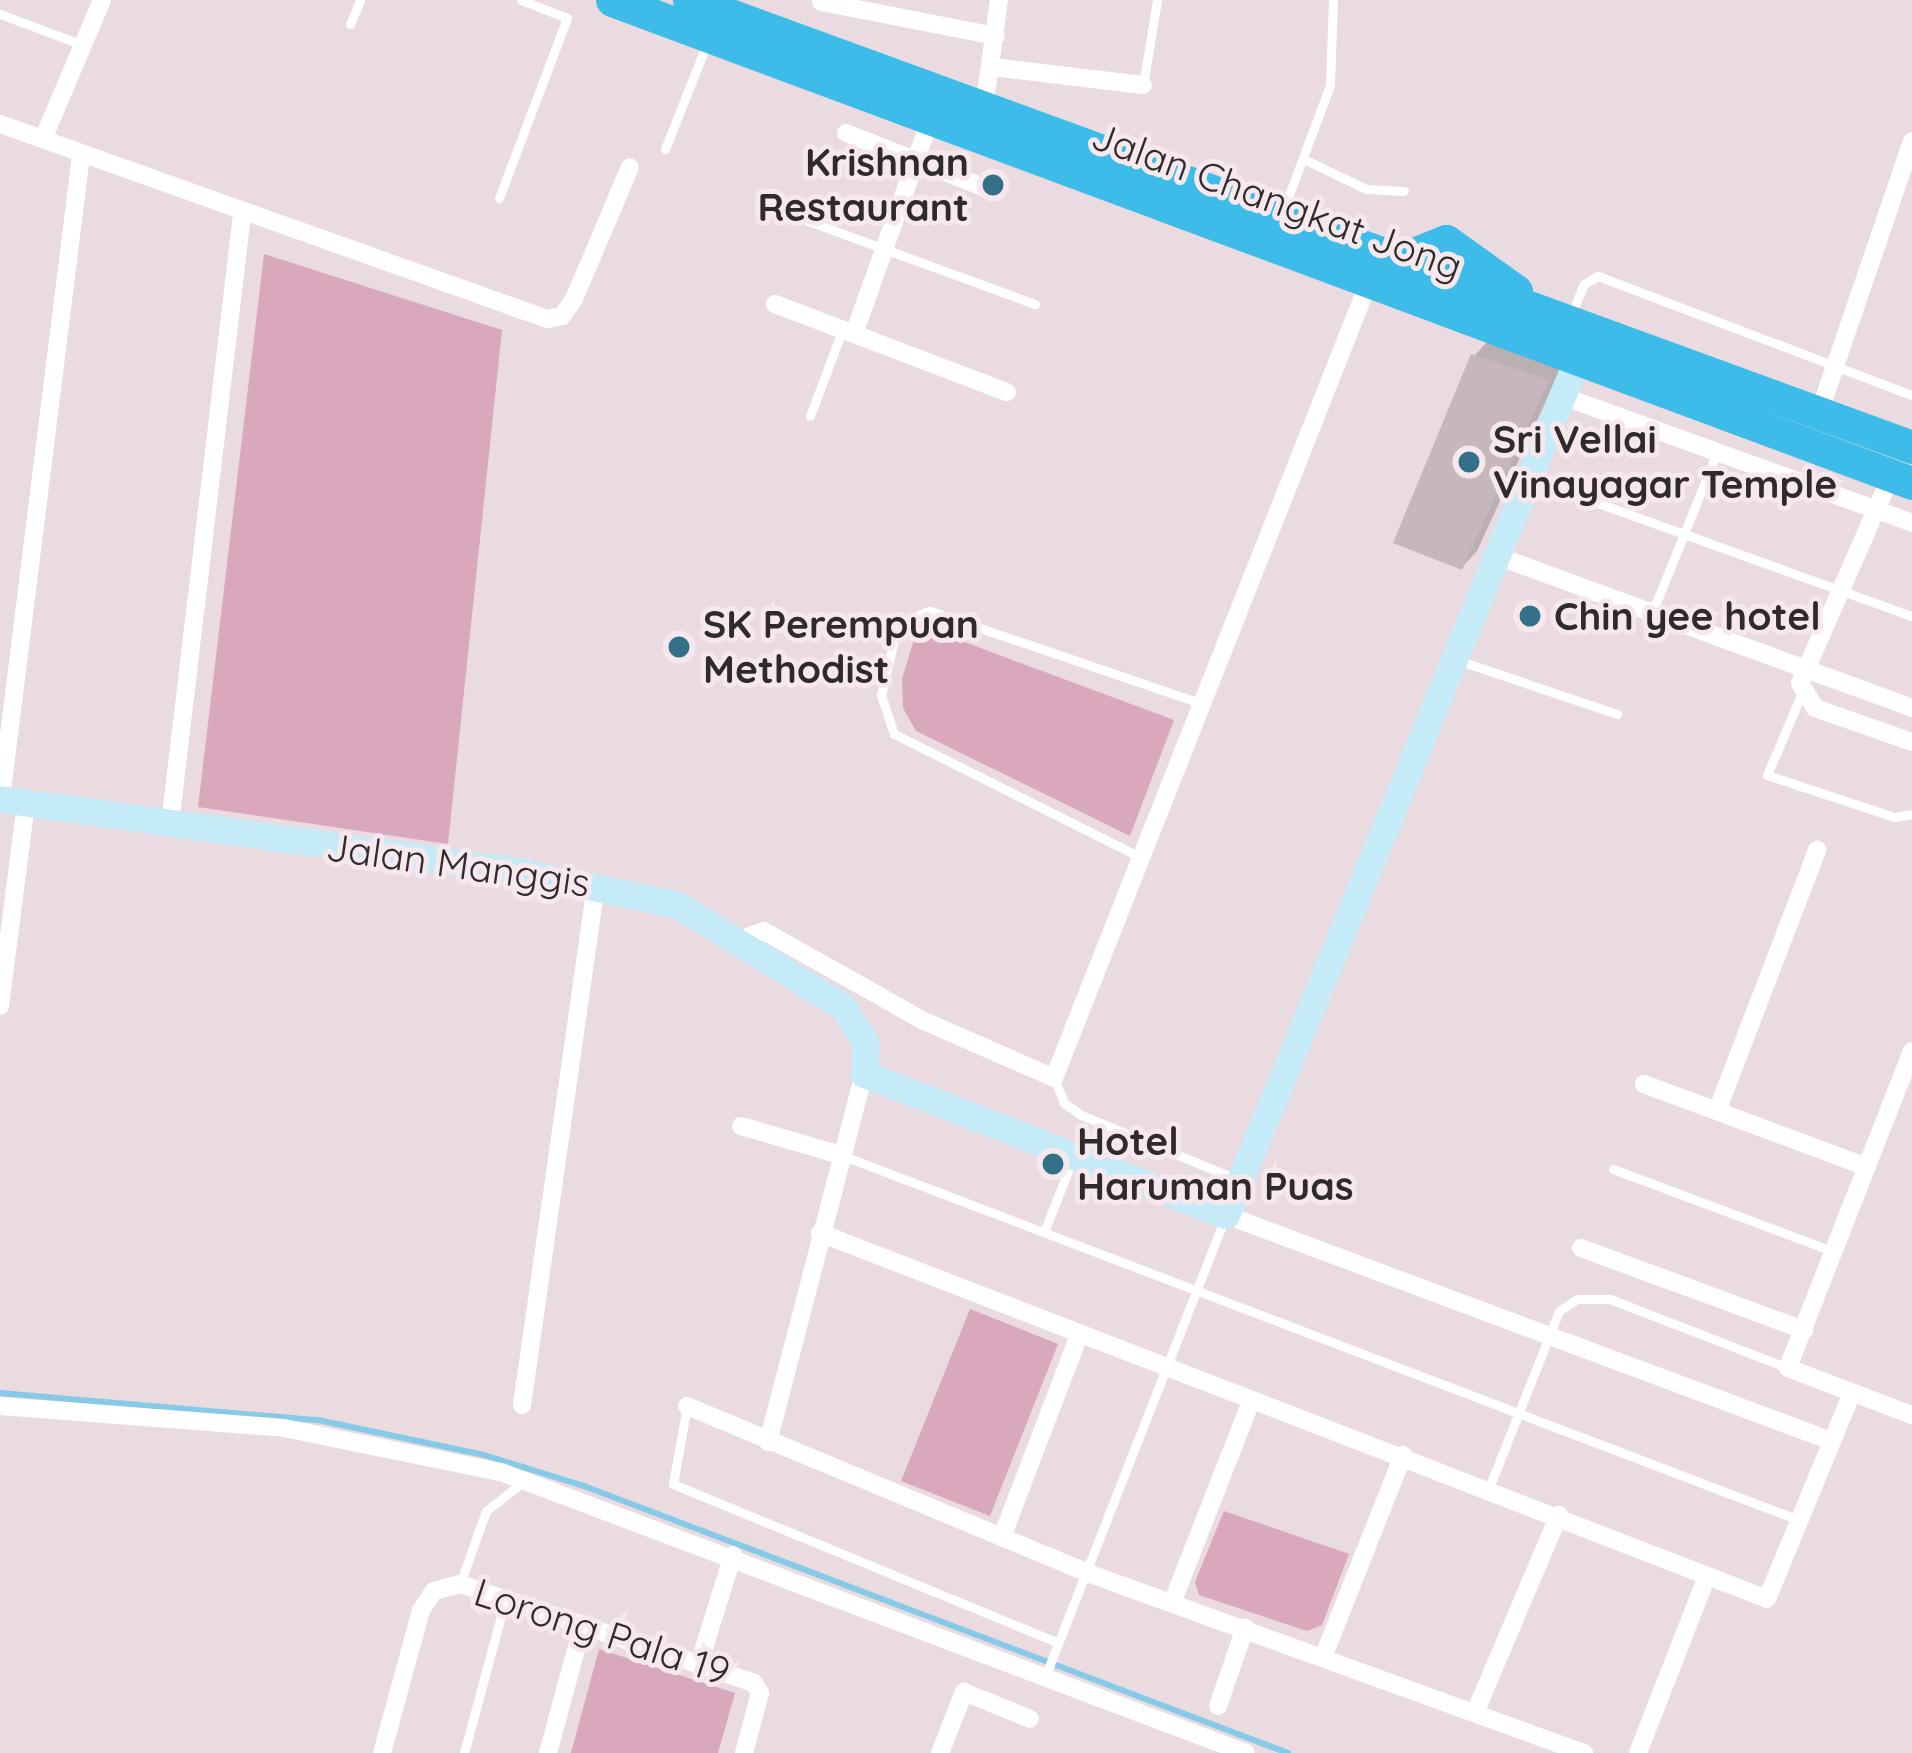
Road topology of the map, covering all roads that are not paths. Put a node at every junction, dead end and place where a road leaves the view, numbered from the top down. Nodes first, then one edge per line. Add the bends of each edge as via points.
1 (102, 0) edge
2 (360, 0) edge
3 (519, 0) edge
4 (612, 0) edge
5 (689, 0) edge
6 (999, 0) edge
7 (1157, 0) edge
8 (1333, 0) edge
9 (821, 1) edge
10 (657, 9) edge
11 (0, 14) edge
12 (350, 24) dead end
13 (996, 36) junction
14 (709, 38) junction
15 (83, 45) junction
16 (992, 67) junction
17 (1143, 85) joint
18 (984, 109) junction
19 (930, 120) junction
20 (0, 124) edge
21 (846, 134) dead end
22 (44, 139) junction
23 (1912, 141) edge
24 (664, 149) dead end
25 (81, 156) junction
26 (1306, 160) junction
27 (916, 162) junction
28 (630, 167) dead end
29 (993, 190) dead end
30 (1404, 191) dead end
31 (1903, 196) edge
32 (499, 198) dead end
33 (242, 215) junction
34 (1281, 216) junction
35 (808, 221) dead end
36 (886, 246) junction
37 (1413, 264) junction
38 (1370, 280) junction
39 (775, 304) dead end
40 (1035, 304) dead end
41 (1465, 314) junction
42 (1569, 320) junction
43 (848, 332) junction
44 (1579, 356) junction
45 (1835, 368) junction
46 (1007, 392) dead end
47 (1759, 392) junction
48 (1912, 395) edge
49 (1562, 396) junction
50 (1820, 413) junction
51 (810, 416) dead end
52 (1811, 446) junction
53 (1912, 447) edge
54 (1717, 452) junction
55 (1528, 479) junction
56 (1902, 479) edge
57 (1876, 509) junction
58 (1912, 523) edge
59 (1684, 532) junction
60 (1497, 556) junction
61 (1840, 589) junction
62 (1652, 613) junction
63 (1912, 616) edge
64 (1455, 659) junction
65 (1804, 669) junction
66 (1801, 695) junction
67 (1204, 704) junction
68 (1912, 708) edge
69 (1617, 714) dead end
70 (1912, 742) edge
71 (9, 800) edge
72 (1912, 814) edge
73 (170, 824) junction
74 (1817, 850) dead end
75 (1142, 858) junction
76 (596, 884) junction
77 (741, 939) junction
78 (0, 1006) edge
79 (1912, 1051) edge
80 (864, 1074) junction
81 (1054, 1078) junction
82 (1644, 1084) dead end
83 (1718, 1111) junction
84 (741, 1126) dead end
85 (842, 1155) junction
86 (1074, 1156) junction
87 (1867, 1167) junction
88 (1613, 1169) dead end
89 (1240, 1181) junction
90 (1226, 1215) junction
91 (1044, 1232) junction
92 (820, 1233) junction
93 (1581, 1248) dead end
94 (1834, 1252) junction
95 (1198, 1291) junction
96 (1804, 1330) junction
97 (1549, 1334) junction
98 (1079, 1335) junction
99 (1788, 1368) junction
100 (1168, 1370) junction
101 (1852, 1393) junction
102 (1250, 1404) junction
103 (522, 1405) dead end
104 (0, 1406) edge
105 (687, 1406) joint
106 (1521, 1409) junction
107 (1912, 1414) edge
108 (1832, 1441) junction
109 (768, 1442) junction
110 (1403, 1455) junction
111 (525, 1480) junction
112 (1489, 1488) junction
113 (1559, 1515) junction
114 (1799, 1520) junction
115 (1002, 1538) junction
116 (733, 1555) junction
117 (1084, 1572) junction
118 (1707, 1576) junction
119 (460, 1584) junction
120 (506, 1597) junction
121 (1172, 1603) junction
122 (583, 1624) junction
123 (1245, 1628) junction
124 (1058, 1645) junction
125 (1324, 1655) junction
126 (699, 1664) junction
127 (1046, 1675) junction
128 (1218, 1706) dead end
129 (1478, 1708) junction
130 (1030, 1719) dead end
131 (1222, 1749) edge
132 (382, 1753) edge
133 (464, 1753) edge
134 (548, 1753) edge
135 (744, 1753) edge
136 (940, 1753) edge
137 (1246, 1753) edge
138 (1584, 1753) edge
139 (1638, 1753) edge

1 - 15 street
2 - 12 lane
3 - 32 lane via 567,18
4 - 10 highway, Jalan Changkat Jong
5 - 18 highway, Jalan Changkat Jong
6 - 13 street
7 - 17 lane
8 - 26 lane via 1330,85
9 - 13 street
10 - 14 highway, Jalan Changkat Jong
11 - 15 lane
13 - 16 street
14 - 19 highway, Jalan Changkat Jong
14 - 24 lane
15 - 22 street
16 - 17 street
16 - 18 street
18 - 34 highway, Jalan Changkat Jong
19 - 27 street
19 - 38 highway, Jalan Changkat Jong
20 - 22 street
21 - 27 street
22 - 25 street
23 - 31 street
25 - 33 street
25 - 71 street
26 - 30 lane via 1366,189
26 - 34 lane
27 - 29 street
27 - 36 street
28 - 33 street via 574,299 562,316 547,320
31 - 45 street
33 - 73 street
34 - 37 highway, Jalan Changkat Jong
35 - 36 lane
36 - 40 lane
36 - 43 street
37 - 41 highway via 1424,286
37 - 42 highway via 1422,245 1446,241 1535,307
38 - 41 highway, Jalan Changkat Jong
38 - 67 street
39 - 43 street
41 - 44 highway, Jalan Changkat Jong
42 - 45 lane via 1584,284 1598,276
42 - 47 highway
43 - 46 street
43 - 51 lane
44 - 49 street
44 - 52 highway, Jalan Changkat Jong
45 - 48 lane
45 - 50 street
47 - 50 highway
47 - 52 highway via 1808,425
49 - 54 street
49 - 55 street
50 - 53 highway
52 - 56 highway, Jalan Changkat Jong
54 - 57 street
54 - 59 lane
55 - 59 lane
55 - 60 street
56 - 57 street
57 - 58 street
57 - 61 street
59 - 61 lane
59 - 62 lane
60 - 62 street
60 - 64 street
61 - 63 lane
61 - 65 street
62 - 65 street
64 - 69 lane
64 - 89 street
65 - 66 street
65 - 68 street
66 - 70 street via 1815,708
66 - 72 lane via 1767,775 1894,817
67 - 75 street
67 - 75 lane via 930,611 898,623 881,695 894,734
71 - 73 street, Jalan Manggis
71 - 78 street
73 - 76 street, Jalan Manggis
74 - 83 street
75 - 81 street
76 - 77 street, Jalan Manggis via 678,905
76 - 103 street
77 - 80 street, Jalan Manggis via 843,1007 866,1044
77 - 81 street via 764,931 922,1020
79 - 87 street
80 - 85 street
80 - 86 street
81 - 89 lane via 1064,1103 1081,1115
82 - 83 street
83 - 87 street
84 - 85 street
85 - 91 lane
85 - 92 street
86 - 90 street
86 - 91 lane
87 - 94 street
88 - 94 lane
89 - 90 street
90 - 95 lane
90 - 97 street
91 - 95 lane
92 - 98 street
92 - 109 street
93 - 96 street
94 - 96 street
95 - 100 lane
95 - 106 lane
96 - 99 street
97 - 99 lane via 1566,1304 1591,1296
97 - 106 lane
97 - 108 street
98 - 100 street
98 - 115 street
99 - 101 street
100 - 102 street
100 - 117 lane
101 - 107 street
101 - 108 street
102 - 110 street
102 - 121 street
104 - 111 street via 284,1428
105 - 109 street
105 - 124 lane via 673,1484
106 - 112 lane
106 - 114 lane
108 - 114 street
109 - 115 street
110 - 112 street
110 - 125 street
111 - 116 street
111 - 119 lane via 486,1511
112 - 113 street
113 - 118 street
113 - 129 street
114 - 118 street via 1767,1599
115 - 117 street
116 - 126 street
116 - 127 street
117 - 121 street
117 - 124 lane
118 - 139 street
119 - 120 street, Lorong Pala 19
119 - 132 street, Lorong Pala 19 via 434,1591
120 - 122 street, Lorong Pala 19
120 - 133 lane
121 - 123 street
122 - 126 street, Lorong Pala 19
122 - 134 street
123 - 125 street
123 - 128 street
124 - 127 lane
125 - 129 street
126 - 135 street, Lorong Pala 19 via 754,1683 759,1699
127 - 131 street
129 - 138 street
130 - 136 street via 964,1692
131 - 137 street

